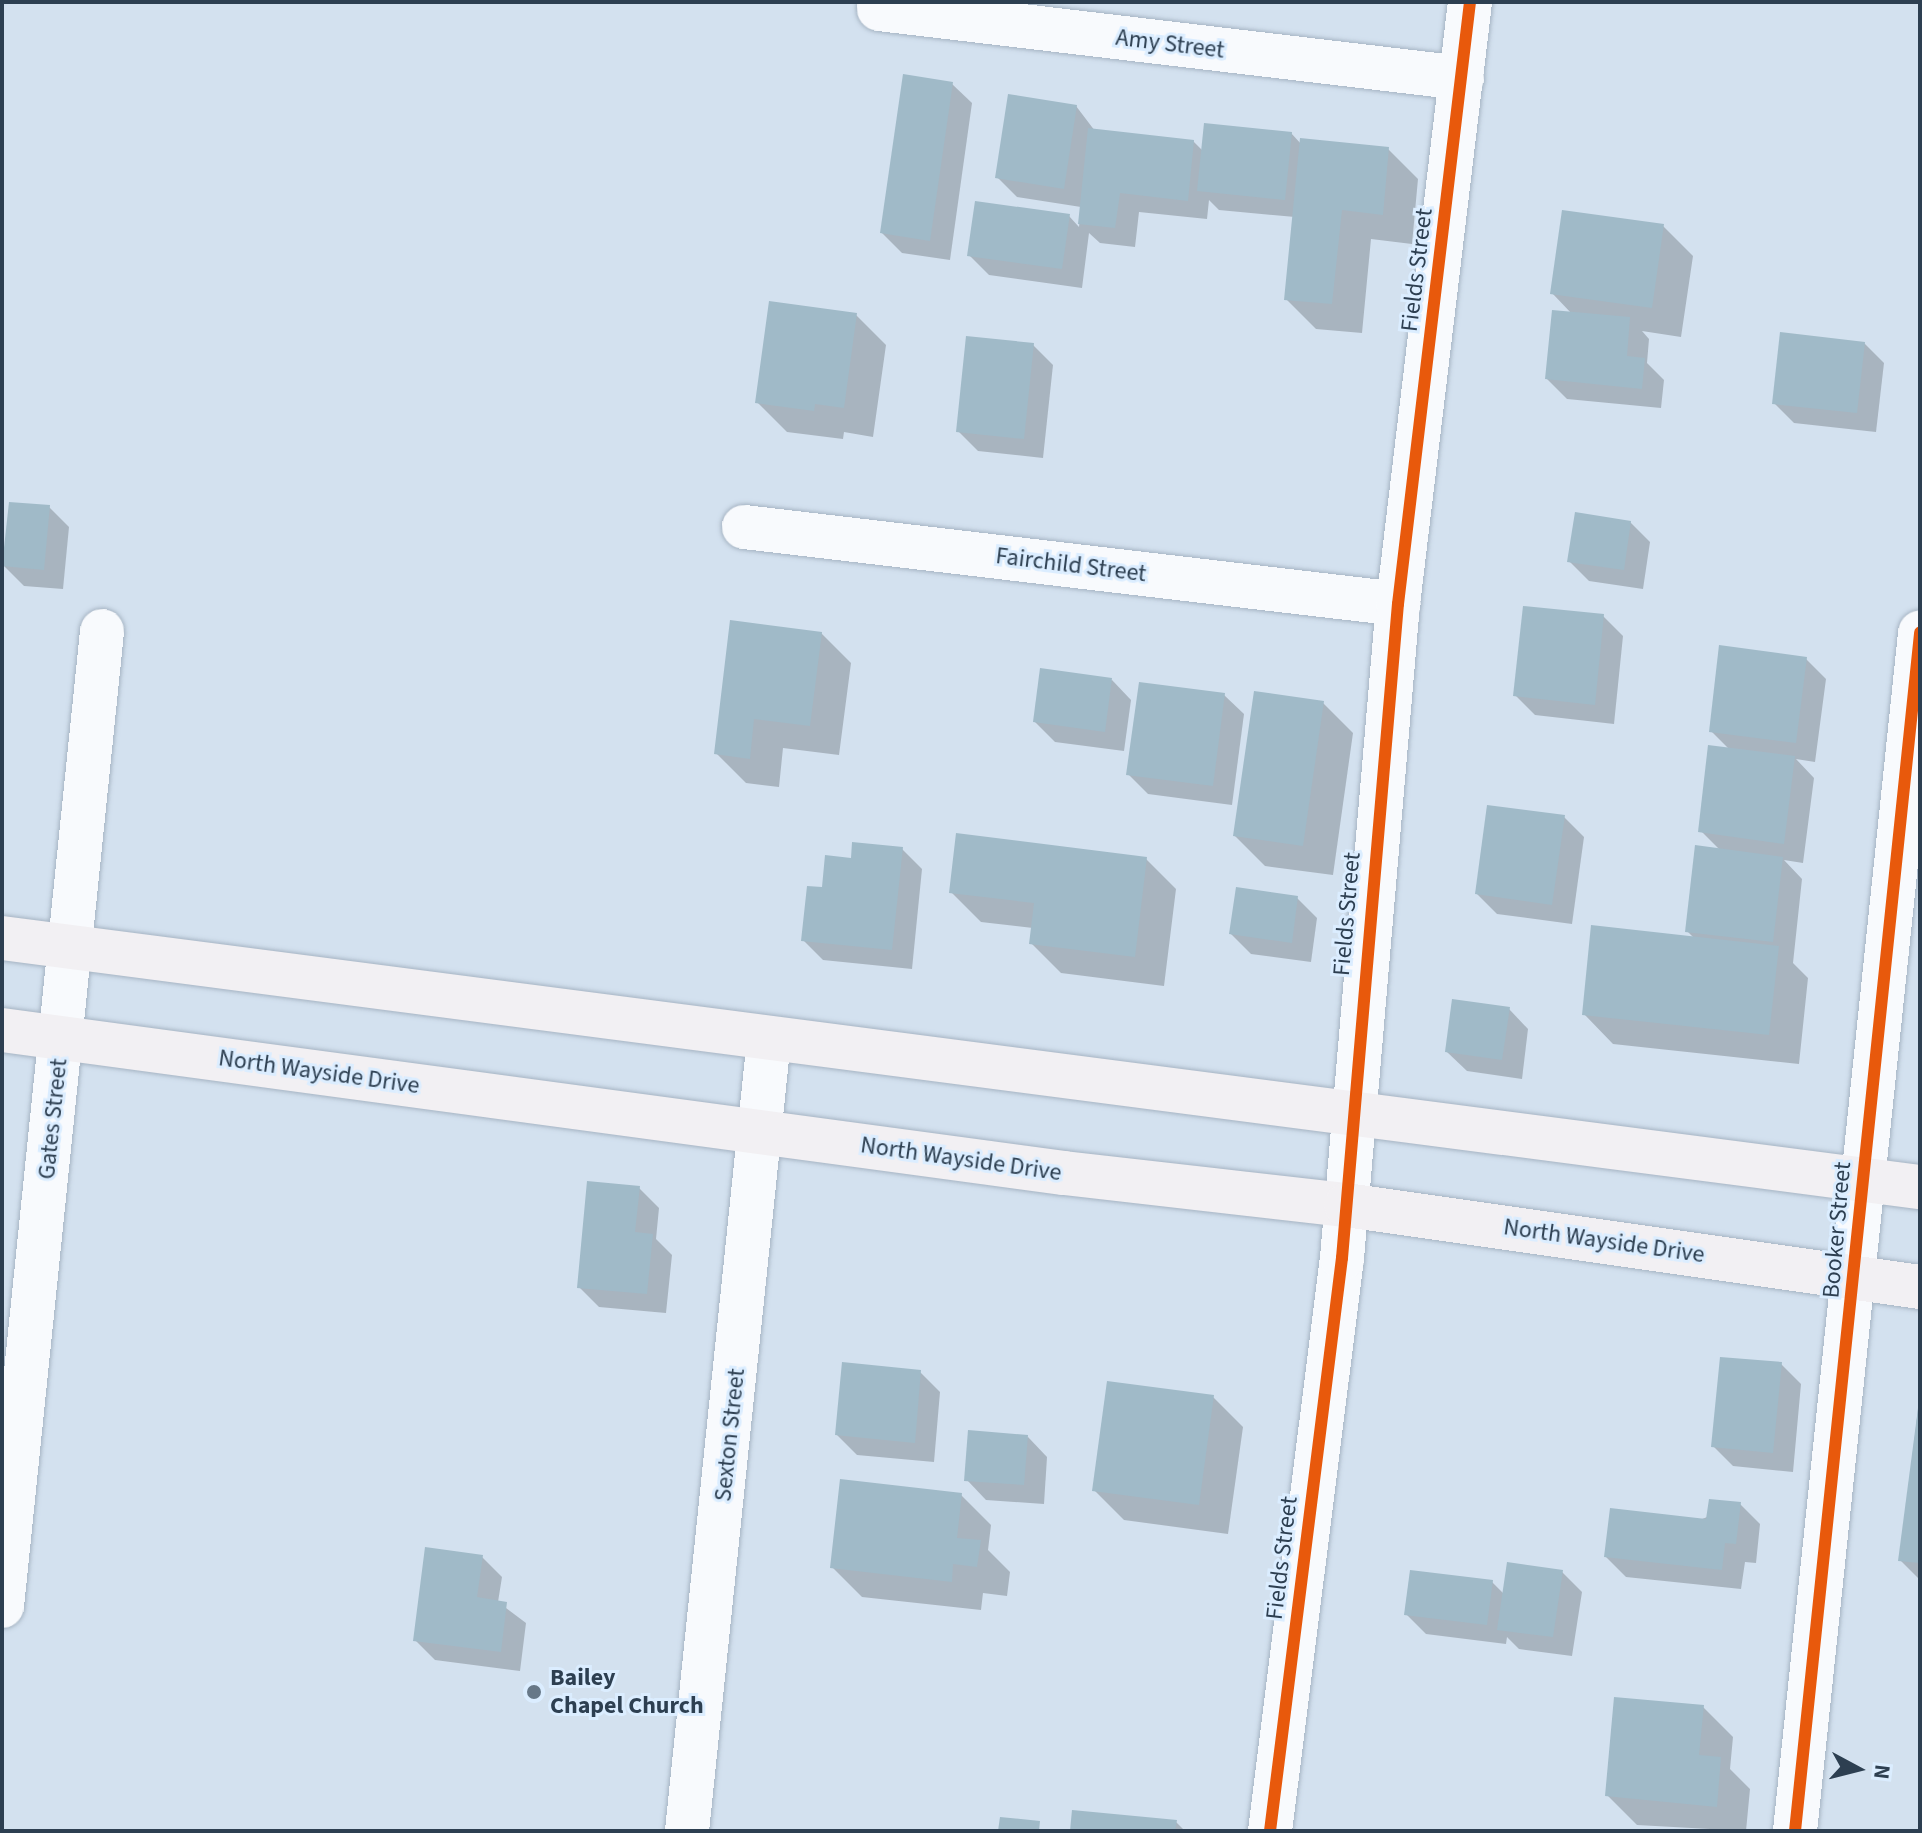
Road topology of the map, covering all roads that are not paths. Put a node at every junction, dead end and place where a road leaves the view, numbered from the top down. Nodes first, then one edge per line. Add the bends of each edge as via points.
1 (1470, 2) edge
2 (879, 9) dead end
3 (1462, 78) junction
4 (744, 527) dead end
5 (1398, 604) junction
6 (102, 631) dead end
7 (1920, 633) edge
8 (1918, 676) edge
9 (2, 938) edge
10 (72, 949) junction
11 (2, 1030) edge
12 (61, 1037) junction
13 (769, 1039) junction
14 (1352, 1114) junction
15 (763, 1131) junction
16 (1864, 1180) junction
17 (1920, 1187) edge
18 (1346, 1205) junction
19 (1856, 1276) junction
20 (1920, 1287) edge
21 (2, 1606) edge
22 (687, 1831) edge
23 (1270, 1831) edge
24 (1795, 1831) edge

1 - 3 street, Fields Street
2 - 3 street, Amy Street
3 - 5 street, Fields Street
4 - 5 street, Fairchild Street
5 - 14 street, Fields Street
6 - 10 street, Gates Street
7 - 8 street, Booker Street
8 - 16 street, Booker Street
9 - 10 main road
10 - 12 street, Gates Street
10 - 13 main road
11 - 12 main road, North Wayside Drive
12 - 15 main road, North Wayside Drive
12 - 21 street, Gates Street
13 - 14 main road
13 - 15 street, Sexton Street
14 - 16 main road
14 - 18 street, Fields Street
15 - 18 main road, North Wayside Drive
15 - 22 street, Sexton Street
16 - 17 main road
16 - 19 street, Booker Street
18 - 19 main road, North Wayside Drive
18 - 23 street, Fields Street
19 - 20 main road, North Wayside Drive
19 - 24 street, Booker Street

